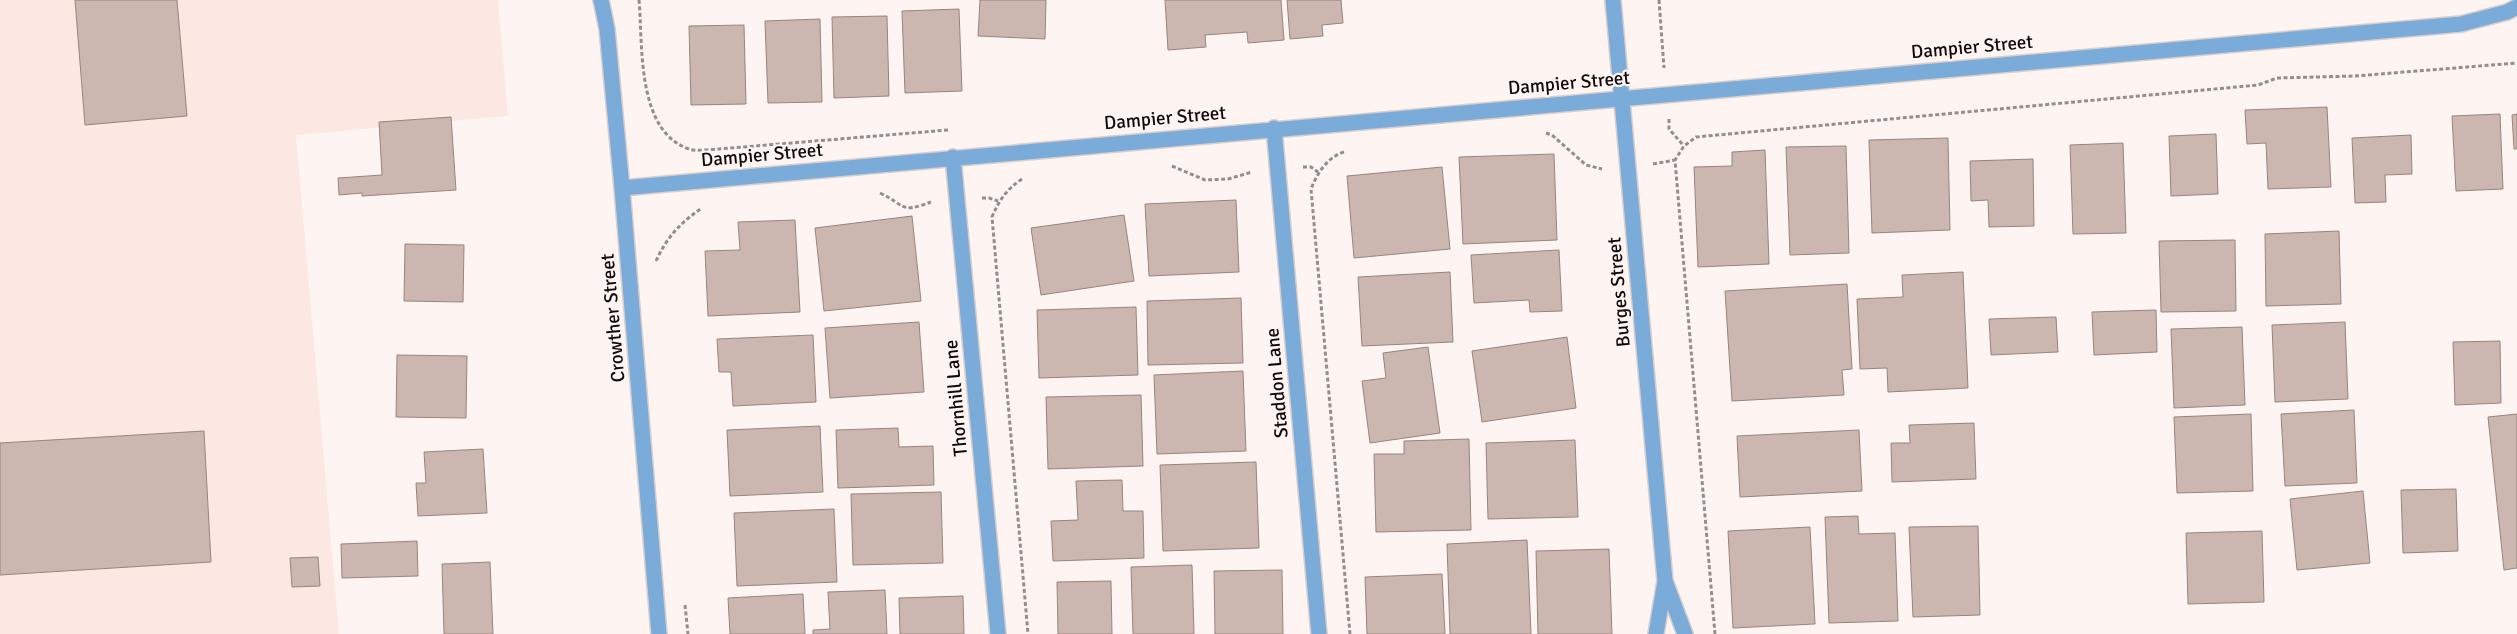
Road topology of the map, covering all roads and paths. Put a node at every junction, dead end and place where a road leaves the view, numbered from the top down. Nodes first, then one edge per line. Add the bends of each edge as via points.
1 (600, 0) edge
2 (639, 0) edge
3 (1613, 0) edge
4 (1659, 0) edge
5 (2517, 7) edge
6 (1663, 56) dead end
7 (2517, 63) edge
8 (1622, 99) junction
9 (1274, 128) junction
10 (953, 129) dead end
11 (1670, 129) dead end
12 (1541, 132) dead end
13 (1684, 146) junction
14 (1347, 151) dead end
15 (953, 157) junction
16 (1675, 160) junction
17 (1653, 164) dead end
18 (1164, 165) dead end
19 (1311, 167) dead end
20 (1604, 169) dead end
21 (1318, 172) junction
22 (1247, 173) dead end
23 (1027, 176) dead end
24 (622, 188) junction
25 (876, 192) dead end
26 (989, 198) dead end
27 (998, 202) junction
28 (710, 203) dead end
29 (929, 203) dead end
30 (655, 263) dead end
31 (1665, 581) junction
32 (684, 595) dead end
33 (659, 634) edge
34 (688, 634) edge
35 (998, 634) edge
36 (1028, 634) edge
37 (1319, 634) edge
38 (1350, 634) edge
39 (1656, 634) edge
40 (1685, 634) edge
41 (1714, 634) edge

1 - 24 street, Crowther Street via 607,29
2 - 10 path via 647,96 667,136 689,149
3 - 8 street, Burges Street
4 - 6 path
5 - 8 street, Dampier Street via 2461,24
7 - 13 path via 2355,76 2277,78 2258,85 1696,138
8 - 9 street, Dampier Street
8 - 31 street, Burges Street
9 - 15 street, Dampier Street
9 - 37 street, Staddon Lane
11 - 13 path
12 - 20 path via 1552,134 1586,165
13 - 16 path
14 - 21 path via 1338,153
15 - 24 street, Dampier Street
15 - 35 street, Thornhill Lane
16 - 17 path
16 - 41 path
18 - 22 path via 1205,180 1228,179
19 - 21 path
21 - 38 path via 1311,188
23 - 27 path via 1012,186
24 - 33 street, Crowther Street
25 - 29 path via 907,208
26 - 27 path
27 - 36 path via 992,217
28 - 30 path via 683,221 665,241
31 - 39 street, Burges Street
31 - 40 street, Burges Street
32 - 34 path

